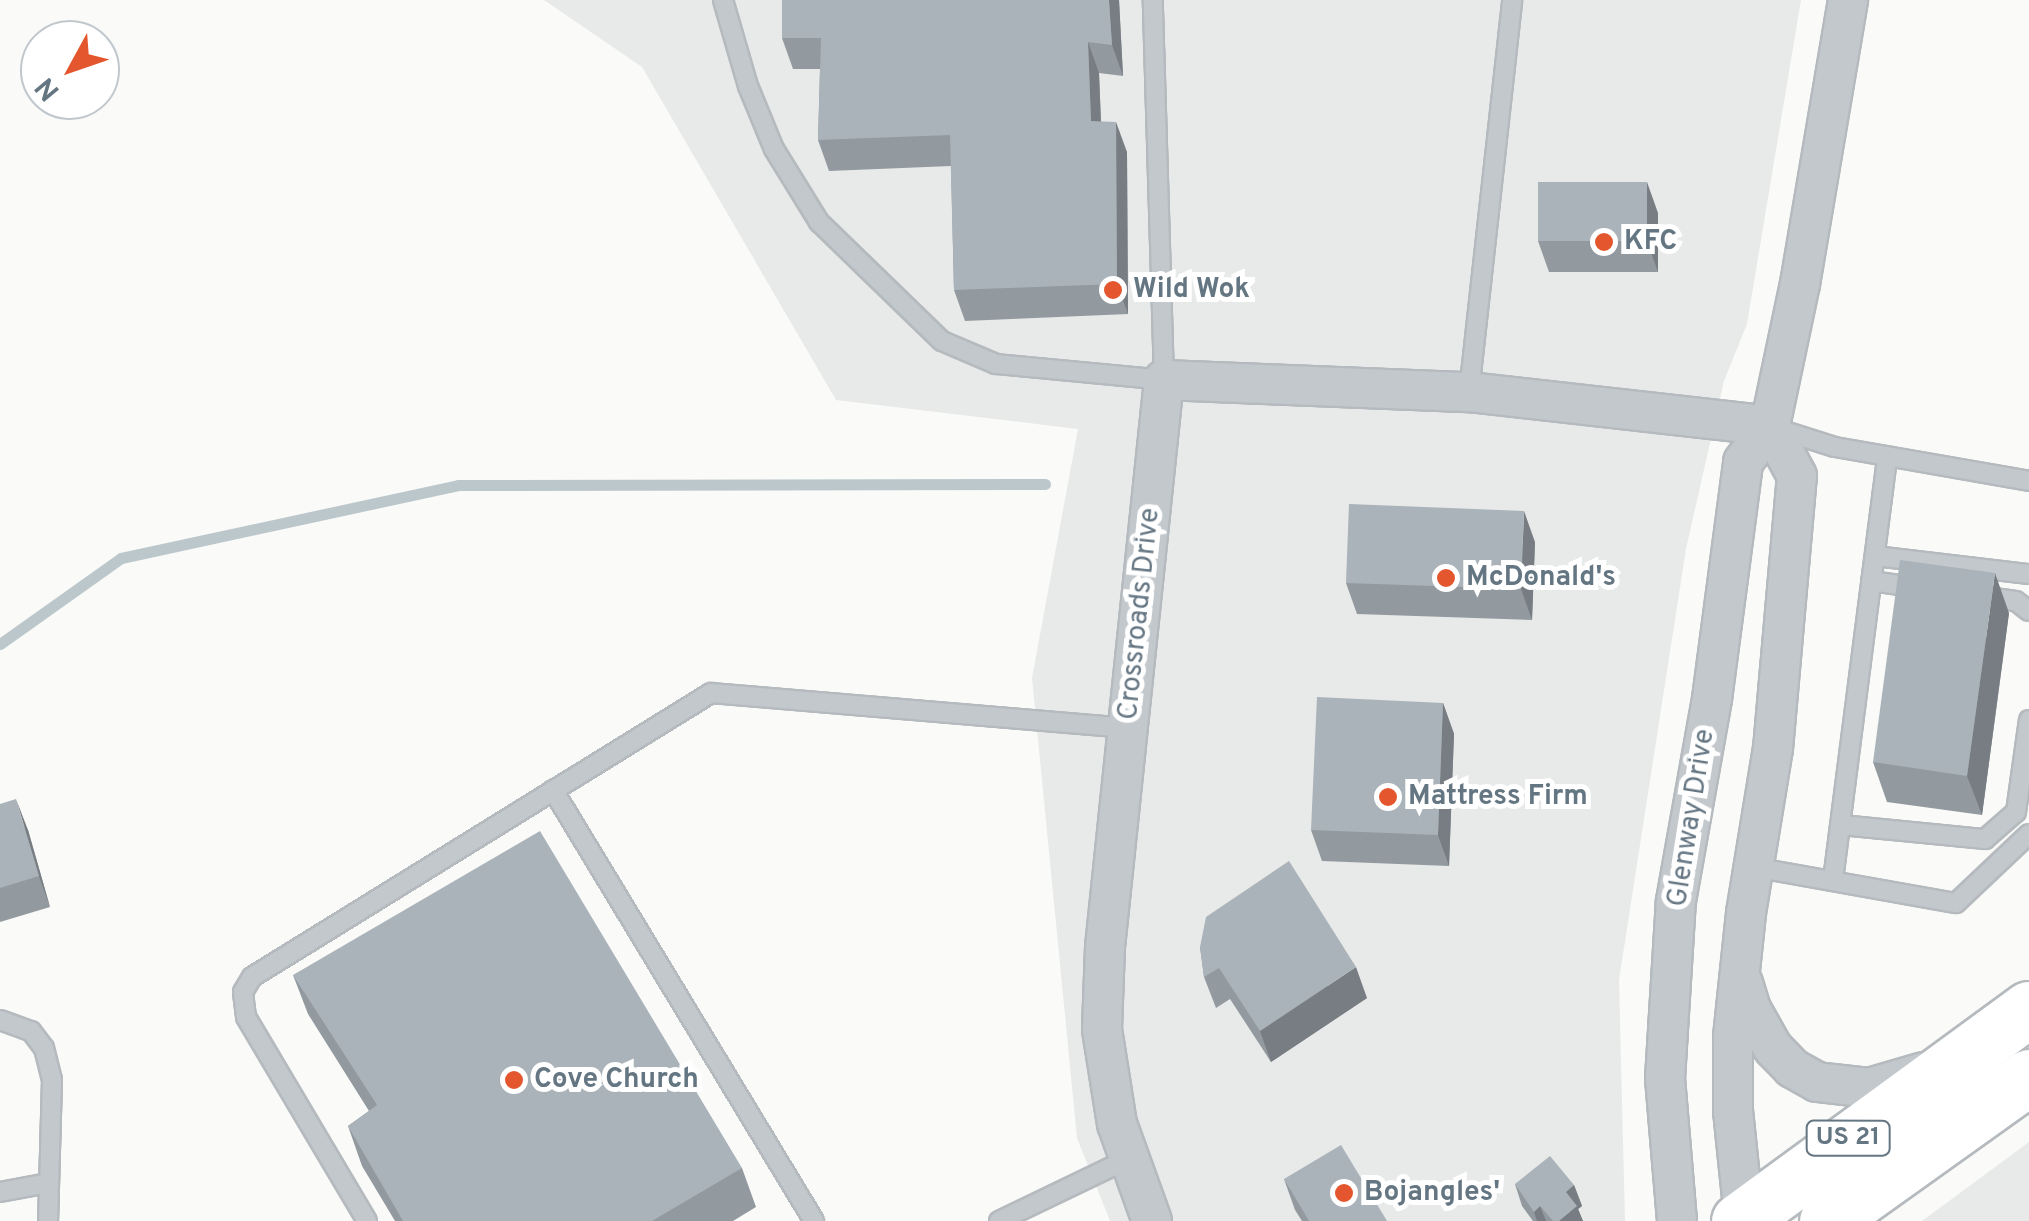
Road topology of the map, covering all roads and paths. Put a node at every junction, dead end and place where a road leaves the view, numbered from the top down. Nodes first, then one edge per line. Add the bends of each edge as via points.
1 (723, 0) edge
2 (1153, 0) edge
3 (1512, 0) edge
4 (1848, 0) edge
5 (1164, 380) junction
6 (1469, 392) junction
7 (1770, 426) junction
8 (1887, 456) junction
9 (2029, 481) edge
10 (1874, 556) junction
11 (2029, 574) edge
12 (1871, 580) junction
13 (2029, 611) edge
14 (2029, 720) edge
15 (1128, 728) junction
16 (553, 790) junction
17 (1840, 825) junction
18 (2029, 834) edge
19 (1753, 866) junction
20 (1833, 880) junction
21 (1740, 965) junction
22 (0, 1020) edge
23 (1993, 1034) edge
24 (2008, 1092) edge
25 (1130, 1158) junction
26 (49, 1183) junction
27 (0, 1192) edge
28 (1852, 1213) edge
29 (1742, 1219) edge
30 (48, 1221) edge
31 (366, 1221) edge
32 (814, 1221) edge
33 (999, 1221) edge
34 (1152, 1221) edge
35 (1677, 1221) edge

1 - 5 lane via 774,149 819,222 942,341 996,364
2 - 5 lane, Crossroads Drive
3 - 6 lane
4 - 7 street, Glenway Drive
5 - 6 street
5 - 15 street, Crossroads Drive
6 - 7 street
7 - 8 lane
7 - 19 street via 1796,476 1773,748
7 - 35 street, Glenway Drive via 1743,462 1712,699 1676,901 1665,1079
8 - 9 lane
8 - 10 lane
10 - 11 lane
10 - 12 lane
12 - 13 lane via 2016,602
12 - 17 lane
14 - 17 lane via 2016,812 1985,839
15 - 16 lane via 711,693
15 - 25 street, Crossroads Drive via 1102,1029 1117,1124
16 - 31 lane via 252,977 243,992 246,1017
16 - 32 lane
17 - 20 lane
18 - 20 lane via 1956,903
19 - 20 lane
19 - 21 street
21 - 23 street via 1764,1037 1792,1068 1816,1082 1869,1088
21 - 29 street via 1732,1076
22 - 26 lane via 31,1031 44,1048 52,1080
23 - 29 main road, US 21
24 - 28 main road, US 21
25 - 33 lane
25 - 34 street, Crossroads Drive
26 - 27 lane
26 - 30 lane

